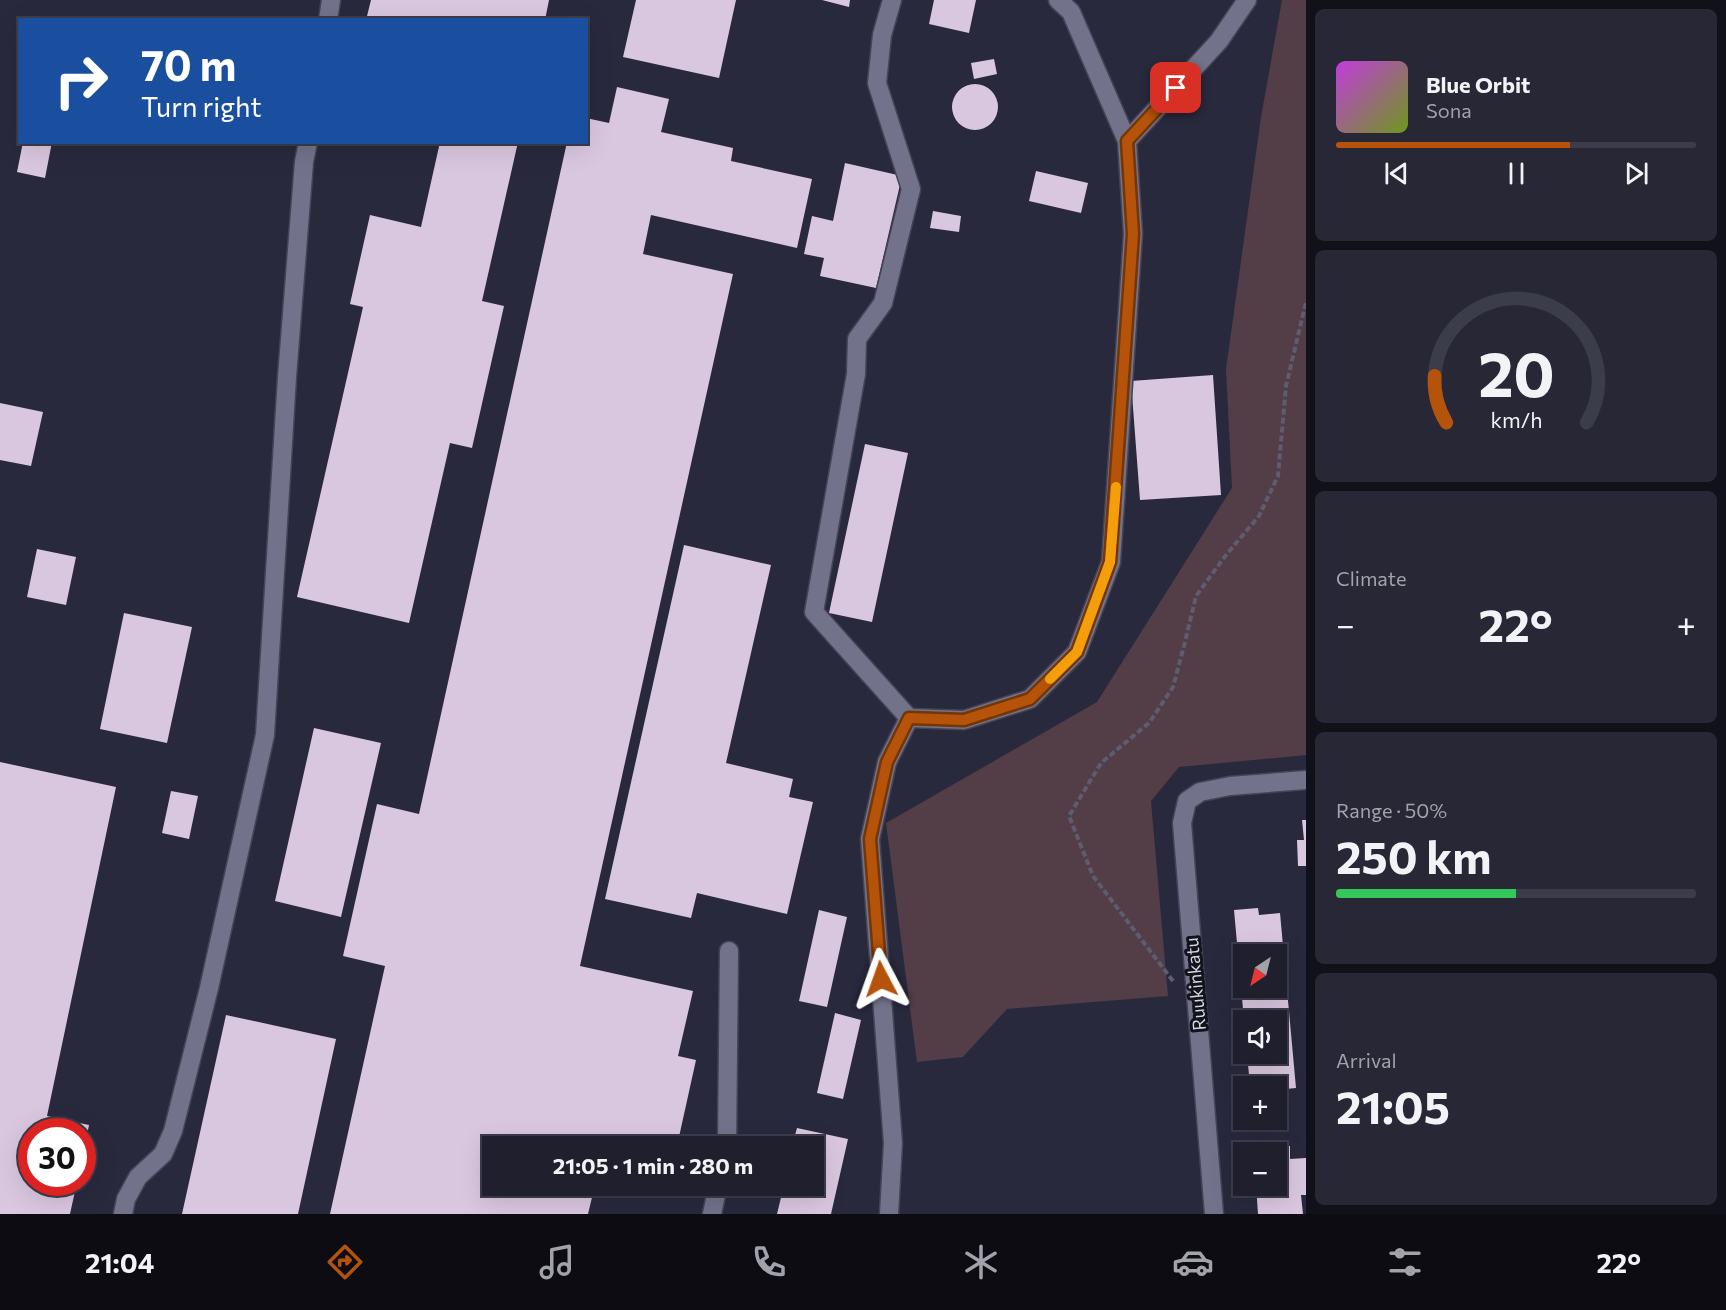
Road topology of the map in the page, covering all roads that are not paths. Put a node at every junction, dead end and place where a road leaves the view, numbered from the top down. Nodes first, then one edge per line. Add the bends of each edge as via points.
1 (331, 0) edge
2 (892, 0) edge
3 (1058, 0) edge
4 (1247, 0) edge
5 (328, 18) edge
6 (1127, 141) junction
7 (308, 144) edge
8 (909, 718) junction
9 (1306, 780) edge
10 (729, 951) dead end
11 (727, 1136) edge
12 (715, 1196) edge
13 (123, 1214) edge
14 (711, 1214) edge
15 (889, 1214) edge
16 (1214, 1214) edge

1 - 5 street
2 - 8 street via 882,35 877,83 911,189 883,303 857,339 856,374 814,612
3 - 6 street via 1071,12
4 - 6 street via 1219,41
6 - 8 street via 1133,234 1110,562 1077,652 1030,699 964,720
7 - 13 street via 287,377 266,735 173,1131 163,1154 138,1177
8 - 15 street via 887,762 870,839 893,1143
9 - 16 street, Ruukinkatu via 1200,792 1187,801 1182,823
10 - 11 street
12 - 14 street

